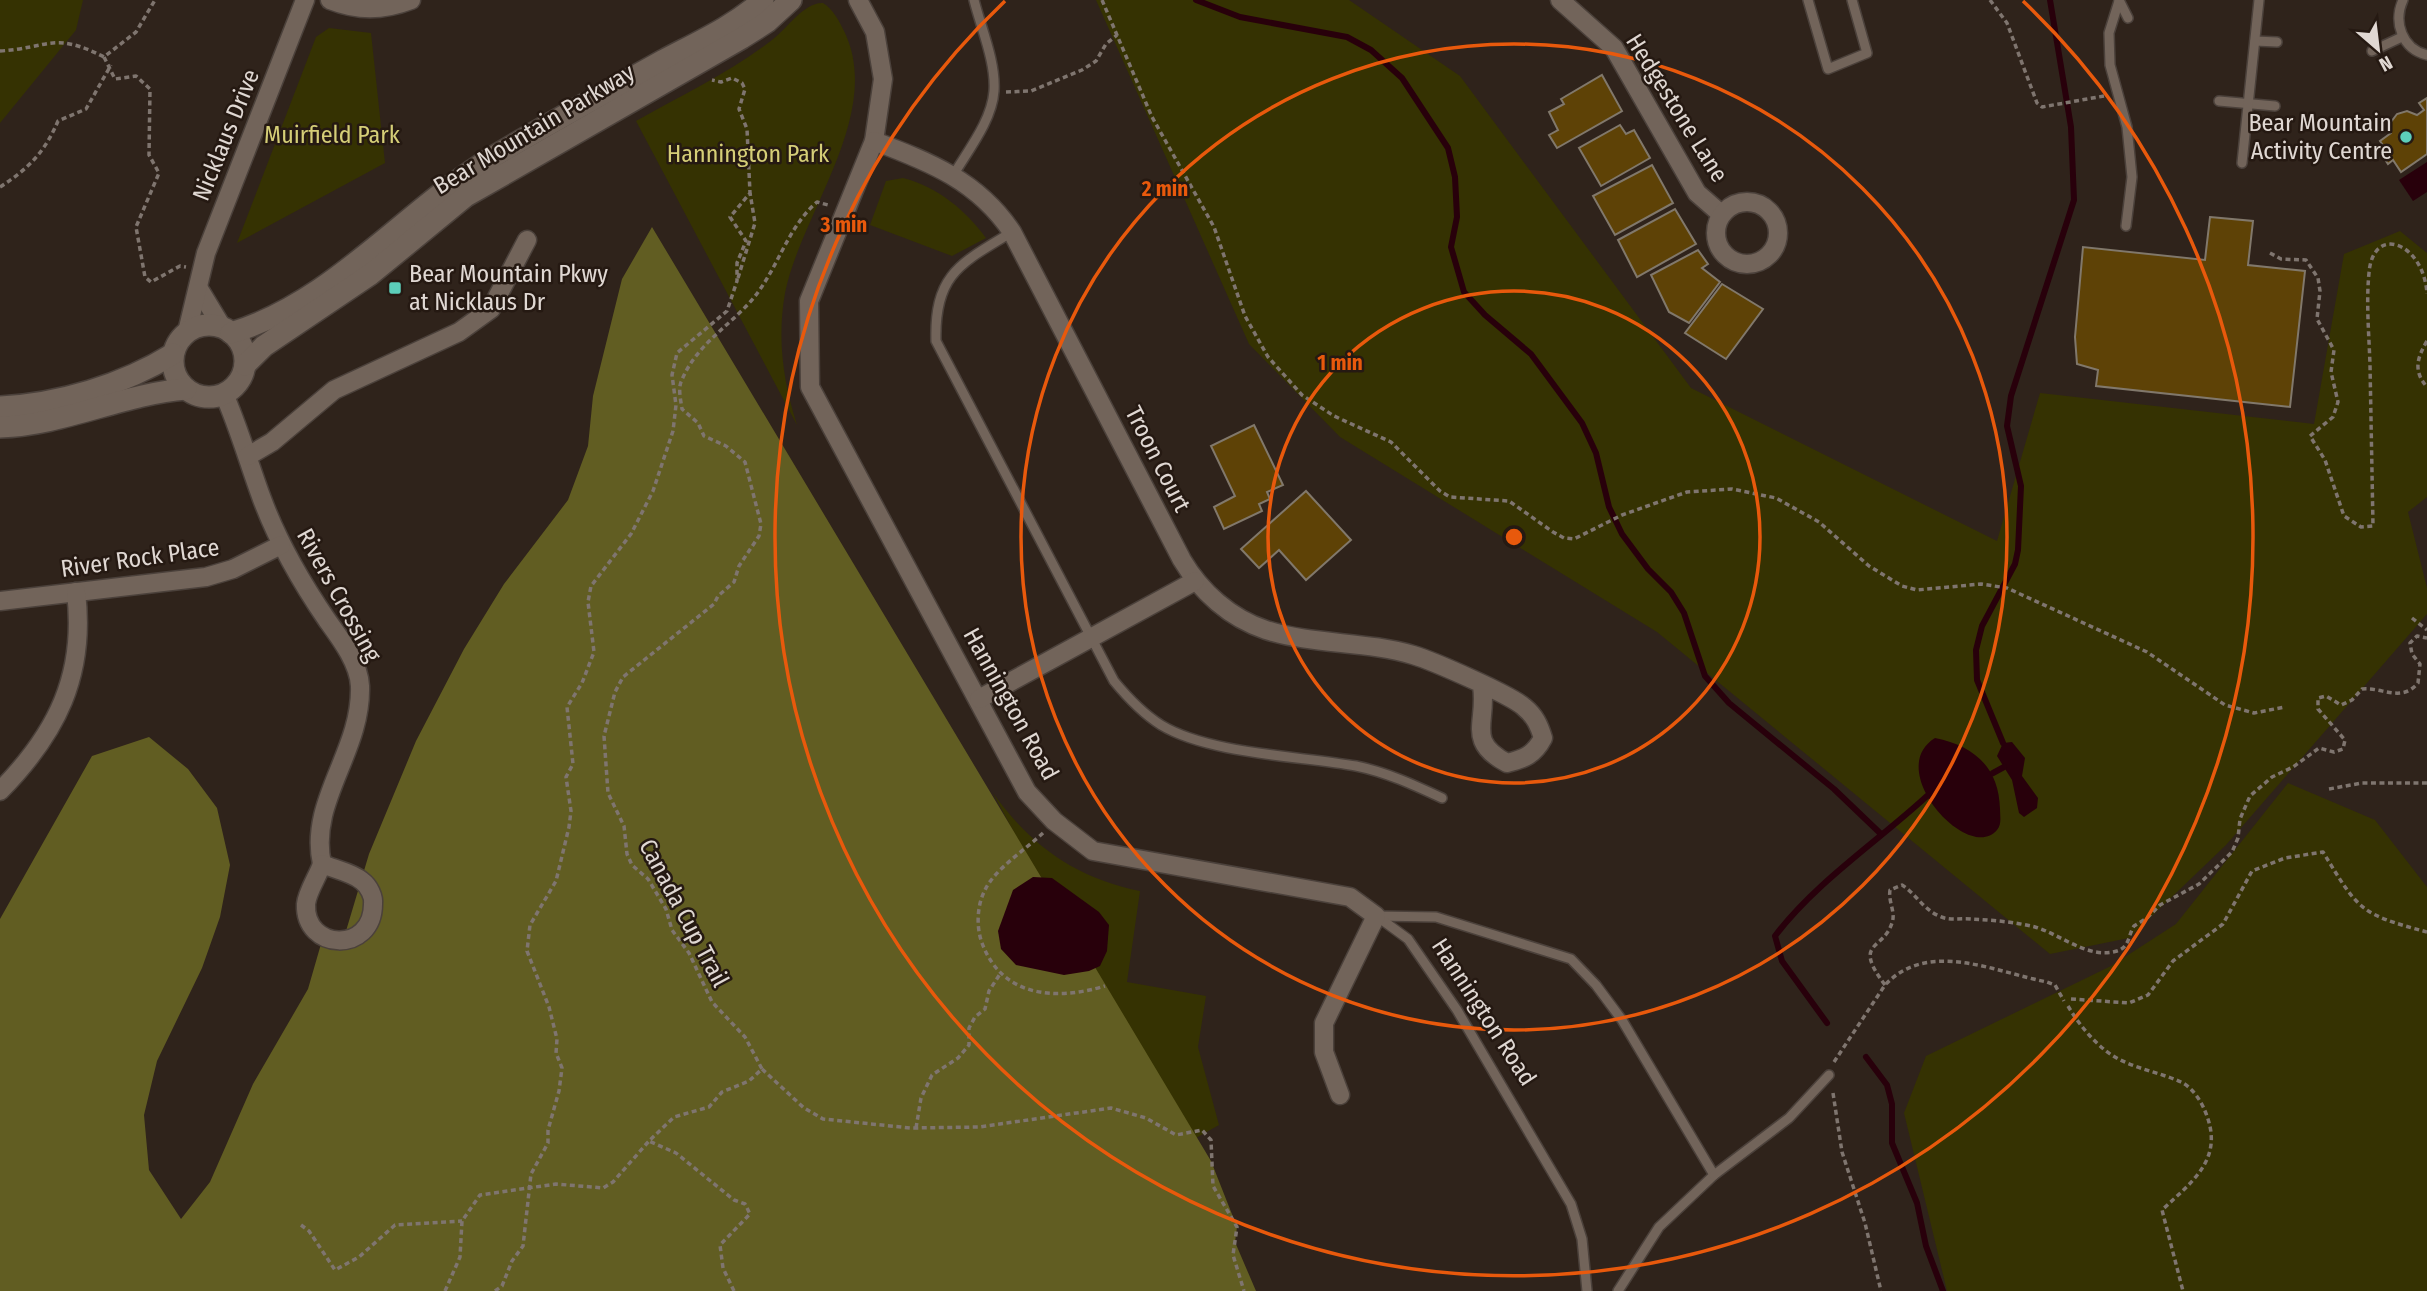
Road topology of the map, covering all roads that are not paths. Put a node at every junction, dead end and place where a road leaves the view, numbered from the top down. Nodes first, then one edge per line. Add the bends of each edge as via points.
1 (305, 0) edge
2 (330, 0) edge
3 (411, 0) edge
4 (763, 0) edge
5 (790, 0) edge
6 (858, 0) edge
7 (974, 0) edge
8 (1560, 0) edge
9 (1808, 0) edge
10 (1852, 0) edge
11 (2119, 0) edge
12 (2259, 0) edge
13 (2403, 0) edge
14 (2128, 18) dead end
15 (2402, 37) junction
16 (2255, 41) junction
17 (2277, 42) dead end
18 (2372, 51) dead end
19 (2427, 55) edge
20 (2219, 101) dead end
21 (2249, 104) junction
22 (2275, 106) dead end
23 (874, 141) junction
24 (2242, 163) dead end
25 (954, 174) junction
26 (1721, 214) dead end
27 (2126, 226) dead end
28 (1012, 232) junction
29 (527, 240) dead end
30 (199, 289) junction
31 (227, 330) junction
32 (187, 332) junction
33 (173, 354) junction
34 (244, 365) junction
35 (186, 389) junction
36 (223, 394) junction
37 (0, 407) edge
38 (0, 427) edge
39 (248, 456) junction
40 (281, 545) junction
41 (1195, 581) junction
42 (76, 592) junction
43 (0, 601) edge
44 (1092, 639) junction
45 (1482, 686) junction
46 (979, 699) junction
47 (0, 791) edge
48 (1442, 798) dead end
49 (323, 864) junction
50 (1376, 916) junction
51 (1829, 1075) road end
52 (1340, 1094) dead end
53 (1714, 1175) junction
54 (1587, 1291) edge
55 (1618, 1291) edge

1 - 30 street, Nicklaus Drive via 201,270
2 - 3 street via 366,9 390,8
4 - 31 street, Bear Mountain Parkway via 721,29 494,156 321,287 261,324
5 - 34 street, Bear Mountain Parkway via 742,38 466,196 371,274 264,346
6 - 23 street, Hannington Road via 875,32 883,79
7 - 25 lane via 994,91 982,127
8 - 26 street, Hedgestone Lane via 1614,48 1697,193
9 - 10 lane via 1828,69 1867,53
11 - 14 lane
11 - 27 lane via 2109,33 2110,65 2129,140 2132,177
12 - 16 lane
13 - 15 lane via 2398,13
15 - 18 lane
15 - 19 lane
16 - 17 lane
16 - 21 lane
20 - 21 lane
21 - 22 lane
21 - 24 lane
23 - 25 street, Troon Court
23 - 46 street, Hannington Road via 809,301 810,387
25 - 28 street, Troon Court via 999,212
28 - 41 street, Troon Court
28 - 44 lane via 968,257 955,270 939,304 936,341
29 - 39 street via 491,309 459,332 334,390 272,442
30 - 31 street
30 - 32 street, Nicklaus Drive
31 - 32 street via 199,326
31 - 34 street via 239,342
32 - 33 street
33 - 35 street via 173,367
33 - 37 street via 123,381 24,406
34 - 36 street via 241,377
35 - 36 street via 209,397
35 - 38 street via 158,391 29,426
36 - 39 street, Rivers Crossing
39 - 40 street, Rivers Crossing
40 - 42 street, River Rock Place via 205,577
40 - 49 street, Rivers Crossing via 344,645 360,682 353,735 320,818 318,843
41 - 44 street
41 - 45 street, Troon Court via 1226,610 1266,629 1414,655
42 - 43 street, River Rock Place
42 - 47 street via 79,645 61,709 43,742
44 - 46 street
44 - 48 lane via 1114,681 1134,705 1163,726 1226,746 1359,767
45 - 45 street, Troon Court via 1482,745 1507,763 1536,751 1543,738 1539,722 1523,705
46 - 50 street, Hannington Road via 1027,792 1054,821 1093,851 1350,897
49 - 49 street via 306,902 309,922 323,937 343,942 362,934 373,918 373,897 362,880
50 - 52 street via 1324,1023 1324,1052
50 - 53 lane via 1436,918 1571,959 1622,1020
50 - 54 lane, Hannington Road via 1408,939 1457,1010 1565,1194 1583,1239
51 - 53 lane via 1789,1118
53 - 55 lane via 1658,1227

